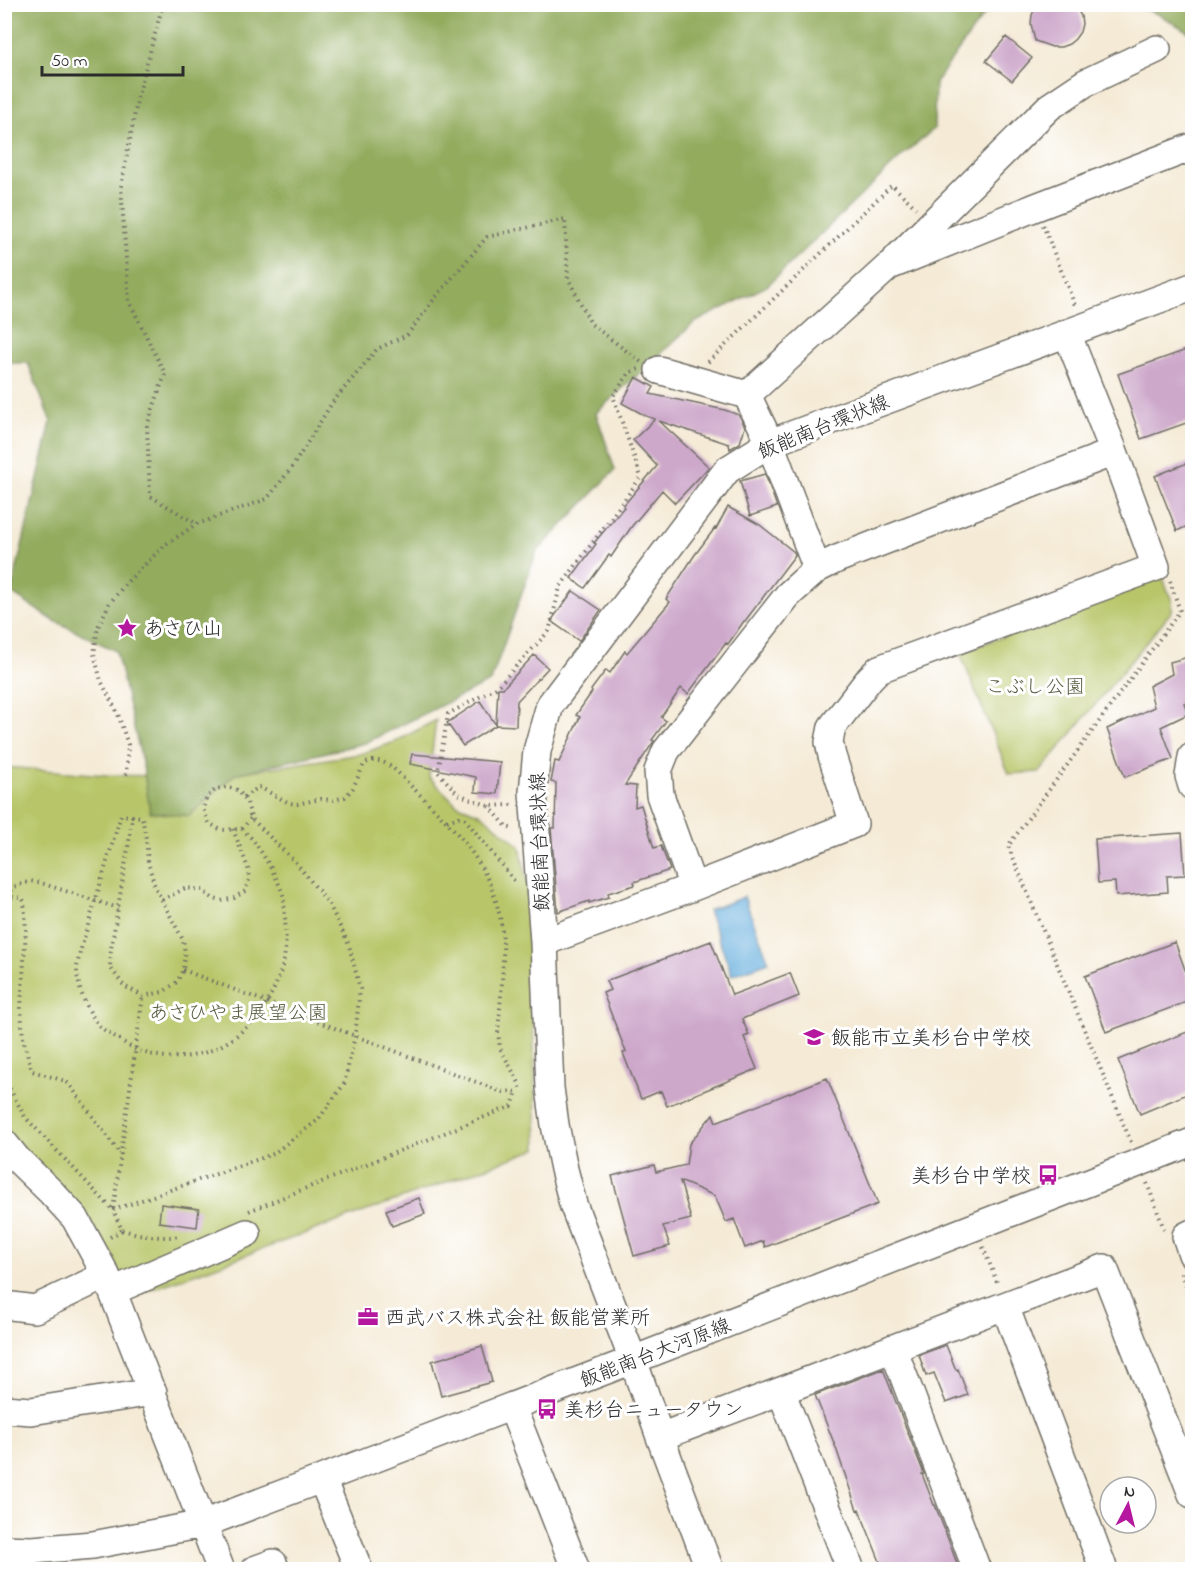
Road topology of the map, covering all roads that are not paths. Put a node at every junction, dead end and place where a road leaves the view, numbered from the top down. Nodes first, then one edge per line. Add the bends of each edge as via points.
1 (1157, 49) dead end
2 (1192, 147) edge
3 (889, 266) junction
4 (1192, 287) edge
5 (1075, 330) junction
6 (659, 370) dead end
7 (747, 395) junction
8 (770, 443) junction
9 (1114, 452) junction
10 (817, 569) junction
11 (1192, 757) edge
12 (1192, 786) edge
13 (693, 887) junction
14 (544, 942) junction
15 (1192, 1142) edge
16 (9, 1157) edge
17 (243, 1224) road end
18 (1192, 1233) edge
19 (1192, 1254) edge
20 (110, 1283) junction
21 (4, 1305) edge
22 (1005, 1305) junction
23 (894, 1348) junction
24 (633, 1360) junction
25 (781, 1391) junction
26 (153, 1392) junction
27 (512, 1407) junction
28 (4, 1409) edge
29 (660, 1437) junction
30 (322, 1479) junction
31 (1192, 1494) edge
32 (203, 1524) junction
33 (4, 1549) edge
34 (701, 1567) edge
35 (221, 1569) edge
36 (254, 1569) edge
37 (276, 1569) edge
38 (359, 1569) edge
39 (576, 1569) edge
40 (851, 1569) edge
41 (977, 1569) edge
42 (1104, 1569) edge

1 - 3 street via 1085,83 1049,107
2 - 3 street
3 - 7 street
4 - 5 street, 飯能南台環状線
5 - 8 street, 飯能南台環状線
5 - 9 street
6 - 7 street
7 - 8 street
8 - 10 street
8 - 14 street, 飯能南台環状線 via 727,470 550,705 537,751 533,792
9 - 10 street
9 - 13 street via 1156,567 879,669 832,727 829,742 854,824
10 - 13 street via 788,595 666,751 658,771 660,795
11 - 12 street
13 - 14 street
14 - 24 street, 飯能南台環状線 via 550,1088 564,1169 573,1204
15 - 24 street, 飯能南台大河原線
16 - 20 street via 75,1218
17 - 20 street
18 - 19 street via 1186,1236
20 - 21 street via 35,1309
20 - 26 street
22 - 23 street
22 - 31 street via 1104,1268
22 - 42 street
23 - 25 street
23 - 41 street
24 - 27 street, 飯能南台大河原線
24 - 29 street, 飯能南台環状線
25 - 29 street
25 - 40 street
26 - 28 street via 31,1410
26 - 32 street
27 - 30 street, 飯能南台大河原線
27 - 39 street
29 - 34 street, 飯能南台環状線
30 - 32 street, 飯能南台大河原線
30 - 38 street
32 - 33 street, 飯能南台大河原線 via 93,1545
32 - 35 street
36 - 37 street via 273,1563

